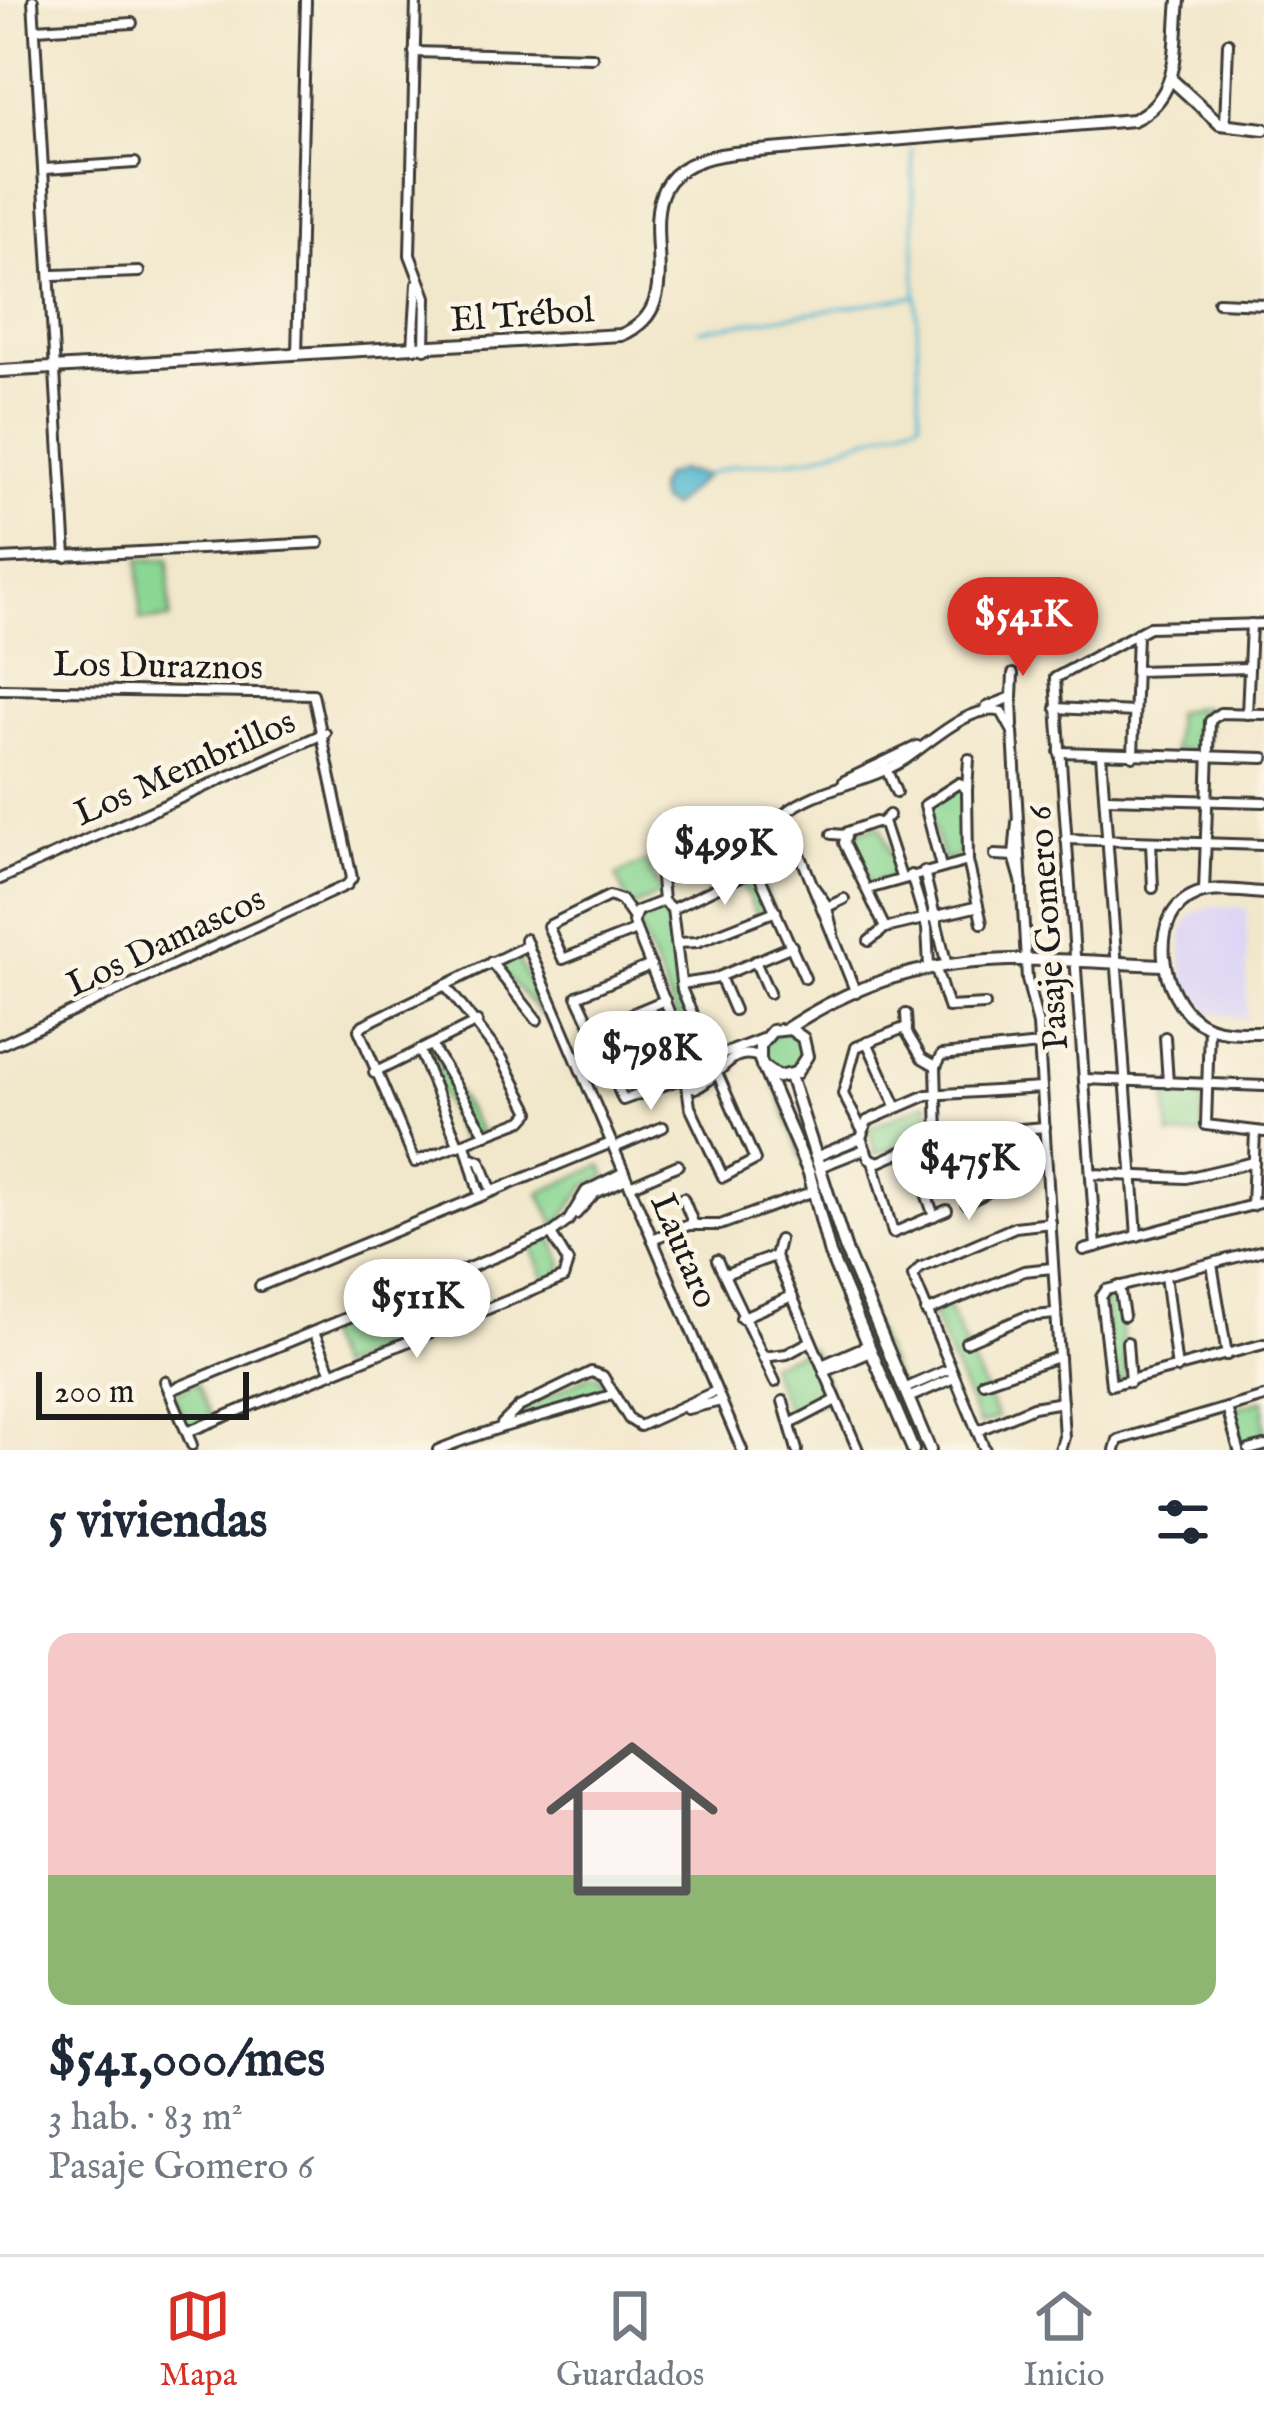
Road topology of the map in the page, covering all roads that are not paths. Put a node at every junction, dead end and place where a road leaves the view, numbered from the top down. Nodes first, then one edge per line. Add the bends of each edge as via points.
1 (34, 0) edge
2 (306, 0) edge
3 (416, 0) edge
4 (1178, 0) edge
5 (132, 23) dead end
6 (36, 29) junction
7 (1228, 43) dead end
8 (414, 52) junction
9 (592, 57) dead end
10 (1172, 80) junction
11 (1225, 126) junction
12 (1264, 129) edge
13 (135, 163) dead end
14 (45, 169) junction
15 (139, 272) dead end
16 (54, 275) junction
17 (1218, 302) dead end
18 (1264, 304) edge
19 (419, 349) junction
20 (297, 356) junction
21 (59, 368) junction
22 (0, 371) edge
23 (319, 543) dead end
24 (67, 557) junction
25 (0, 559) edge
26 (1264, 624) edge
27 (1251, 625) junction
28 (1137, 633) junction
29 (1249, 668) junction
30 (1136, 671) junction
31 (1013, 674) dead end
32 (0, 689) edge
33 (1012, 698) junction
34 (1056, 708) junction
35 (984, 710) junction
36 (1134, 712) junction
37 (1247, 714) junction
38 (1264, 714) edge
39 (1012, 727) junction
40 (325, 733) junction
41 (1060, 752) junction
42 (1101, 754) junction
43 (1133, 756) junction
44 (969, 758) dead end
45 (1209, 758) junction
46 (1264, 758) edge
47 (885, 766) junction
48 (968, 775) junction
49 (956, 782) junction
50 (967, 790) junction
51 (896, 792) dead end
52 (1105, 798) junction
53 (1208, 801) junction
54 (1264, 802) edge
55 (890, 815) dead end
56 (765, 818) dead end
57 (784, 818) junction
58 (881, 823) junction
59 (832, 834) dead end
60 (845, 835) junction
61 (1066, 839) junction
62 (1108, 840) junction
63 (1151, 842) junction
64 (1206, 843) junction
65 (1264, 845) edge
66 (995, 855) dead end
67 (1018, 856) junction
68 (968, 861) junction
69 (941, 867) junction
70 (756, 868) junction
71 (924, 871) junction
72 (906, 876) junction
73 (0, 878) edge
74 (1153, 888) dead end
75 (868, 889) junction
76 (1204, 892) junction
77 (1264, 893) edge
78 (844, 899) dead end
79 (663, 901) junction
80 (975, 907) junction
81 (672, 909) junction
82 (823, 909) junction
83 (776, 911) junction
84 (928, 915) junction
85 (634, 916) junction
86 (982, 923) dead end
87 (884, 928) junction
88 (636, 930) junction
89 (869, 941) dead end
90 (678, 943) junction
91 (792, 946) junction
92 (1027, 960) junction
93 (1075, 961) junction
94 (491, 962) junction
95 (755, 962) junction
96 (1117, 963) junction
97 (937, 964) junction
98 (651, 965) junction
99 (1165, 965) junction
100 (720, 976) junction
101 (805, 978) dead end
102 (681, 984) junction
103 (446, 985) junction
104 (769, 993) dead end
105 (856, 995) junction
106 (665, 1000) junction
107 (985, 1005) dead end
108 (734, 1010) dead end
109 (819, 1011) junction
110 (907, 1014) dead end
111 (537, 1020) dead end
112 (477, 1022) junction
113 (1209, 1027) junction
114 (788, 1028) junction
115 (907, 1029) junction
116 (1264, 1032) edge
117 (1165, 1037) dead end
118 (803, 1038) junction
119 (762, 1039) junction
120 (867, 1042) junction
121 (678, 1044) junction
122 (0, 1045) edge
123 (430, 1045) junction
124 (1039, 1045) junction
125 (419, 1050) junction
126 (721, 1059) junction
127 (760, 1061) junction
128 (936, 1066) junction
129 (374, 1073) junction
130 (790, 1076) junction
131 (719, 1077) junction
132 (1084, 1079) junction
133 (1125, 1081) junction
134 (685, 1082) junction
135 (1168, 1083) junction
136 (1206, 1084) junction
137 (1264, 1085) edge
138 (1042, 1088) junction
139 (937, 1094) junction
140 (897, 1108) junction
141 (663, 1127) dead end
142 (1045, 1127) junction
143 (1006, 1130) junction
144 (1259, 1132) edge
145 (861, 1133) junction
146 (963, 1133) junction
147 (486, 1135) junction
148 (938, 1136) junction
149 (462, 1145) junction
150 (612, 1145) junction
151 (865, 1149) junction
152 (911, 1151) junction
153 (470, 1156) junction
154 (820, 1161) junction
155 (873, 1161) junction
156 (1254, 1162) junction
157 (678, 1165) dead end
158 (1090, 1174) junction
159 (1132, 1176) junction
160 (627, 1179) junction
161 (493, 1191) junction
162 (814, 1191) junction
163 (976, 1195) junction
164 (480, 1196) junction
165 (683, 1198) dead end
166 (1264, 1202) edge
167 (966, 1203) dead end
168 (1252, 1206) junction
169 (947, 1210) dead end
170 (934, 1216) junction
171 (1051, 1223) junction
172 (694, 1225) junction
173 (1137, 1236) junction
174 (555, 1238) junction
175 (652, 1239) junction
176 (779, 1240) dead end
177 (1096, 1247) junction
178 (1084, 1250) dead end
179 (1263, 1253) edge
180 (775, 1256) junction
181 (717, 1260) dead end
182 (1212, 1264) junction
183 (1052, 1268) junction
184 (725, 1274) junction
185 (1166, 1275) junction
186 (260, 1286) dead end
187 (1119, 1286) junction
188 (793, 1296) junction
189 (926, 1312) junction
190 (1055, 1313) junction
191 (1124, 1316) dead end
192 (741, 1318) junction
193 (314, 1332) junction
194 (812, 1341) junction
195 (966, 1342) dead end
196 (1127, 1342) dead end
197 (1264, 1344) edge
198 (870, 1348) junction
199 (1227, 1355) junction
200 (764, 1357) junction
201 (1058, 1358) junction
202 (823, 1368) junction
203 (1177, 1370) junction
204 (332, 1373) junction
205 (952, 1374) junction
206 (165, 1381) dead end
207 (776, 1382) dead end
208 (982, 1382) dead end
209 (1130, 1382) junction
210 (169, 1391) junction
211 (614, 1394) junction
212 (906, 1394) junction
213 (718, 1396) junction
214 (1264, 1397) edge
215 (836, 1400) junction
216 (783, 1401) dead end
217 (1062, 1402) junction
218 (1227, 1408) junction
219 (514, 1412) junction
220 (502, 1424) junction
221 (519, 1424) junction
222 (790, 1424) junction
223 (977, 1431) junction
224 (187, 1432) junction
225 (1125, 1438) junction
226 (192, 1445) dead end
227 (1262, 1447) edge
228 (857, 1448) edge
229 (1061, 1449) edge
230 (438, 1450) edge
231 (742, 1450) edge
232 (797, 1450) edge
233 (845, 1450) edge
234 (914, 1450) edge
235 (930, 1450) edge
236 (985, 1450) edge
237 (1115, 1450) edge
238 (1129, 1450) edge
239 (1240, 1450) edge
240 (1250, 1450) edge

1 - 6 street
2 - 20 street
3 - 8 street
4 - 10 street
5 - 6 street
6 - 14 street
7 - 11 street
8 - 9 street
8 - 19 street via 410,255 427,302
10 - 11 street
10 - 19 street, El Trébol via 1152,109 1120,123 698,158 673,172 662,190 657,294 634,330
11 - 12 street
13 - 14 street
14 - 16 street
15 - 16 street
16 - 21 street
17 - 18 street
19 - 20 street, El Trébol
20 - 21 street, El Trébol
21 - 22 street, El Trébol
21 - 24 street
23 - 24 street
24 - 25 street
26 - 27 street
27 - 28 street
27 - 29 street
28 - 30 street
28 - 34 street, Pasaje Gomero 6 via 1055,677
29 - 30 street
29 - 37 street
30 - 36 street
31 - 33 street
32 - 40 street, Los Duraznos via 315,695
33 - 35 street
33 - 39 street
34 - 36 street
34 - 41 street, Pasaje Gomero 6
35 - 39 street via 1002,712
35 - 47 street
36 - 43 street
37 - 38 street
37 - 45 street via 1214,715
39 - 67 street
40 - 73 street, Los Membrillos
40 - 122 street, Los Damascos via 350,882
41 - 42 street
41 - 61 street, Pasaje Gomero 6
42 - 43 street
42 - 52 street
43 - 45 street
44 - 48 street
45 - 46 street
45 - 53 street
47 - 51 street
47 - 57 street
48 - 49 street
48 - 50 street
49 - 50 street
49 - 69 street via 922,806
50 - 68 street
52 - 53 street
52 - 62 street
53 - 54 street
53 - 64 street
55 - 58 street
56 - 57 street
57 - 82 street
58 - 60 street
58 - 72 street
59 - 60 street
60 - 75 street
61 - 62 street
61 - 93 street, Pasaje Gomero 6
62 - 63 street
62 - 96 street
63 - 64 street
63 - 74 street
64 - 65 street
64 - 76 street
66 - 67 street
67 - 92 street
68 - 69 street
68 - 80 street
69 - 71 street
70 - 79 street via 741,835 664,872
70 - 81 street
70 - 83 street
71 - 72 street
71 - 84 street
72 - 75 street
72 - 84 street
75 - 87 street
76 - 77 street
76 - 99 street via 1173,916
78 - 82 street
79 - 81 street
79 - 85 street
80 - 84 street
80 - 86 street
81 - 90 street
82 - 105 street
83 - 90 street
83 - 91 street
84 - 87 street
84 - 97 street
84 - 97 street
85 - 88 street
85 - 88 street via 614,896 548,926 562,959
87 - 89 street
88 - 98 street
90 - 102 street
91 - 95 street
91 - 101 street
92 - 93 street
92 - 97 street
92 - 124 street
93 - 96 street
93 - 132 street, Pasaje Gomero 6
94 - 103 street
94 - 111 street
94 - 150 street, Lautaro via 526,942
95 - 100 street
95 - 104 street
96 - 99 street
96 - 133 street
97 - 105 street
97 - 107 street via 948,1007
98 - 106 street
98 - 106 street via 577,996 592,1030
99 - 113 street via 1176,999
100 - 102 street
100 - 108 street
102 - 126 street via 703,1039
103 - 112 street
103 - 129 street via 360,1028
105 - 109 street
106 - 121 street
109 - 114 street
109 - 118 street
110 - 115 street
112 - 123 street
112 - 147 street via 530,1110 525,1120
113 - 116 street
113 - 136 street
114 - 118 street
114 - 119 street
115 - 120 street
115 - 128 street via 922,1058
117 - 135 street
118 - 130 street via 806,1062
119 - 126 street
119 - 127 street
120 - 140 street
120 - 145 street via 854,1050 843,1090
121 - 134 street
121 - 134 street via 608,1067 622,1100
123 - 125 street
123 - 147 street
124 - 128 street via 948,1052
124 - 138 street
125 - 129 street
125 - 149 street
126 - 127 street via 747,1053
126 - 131 street
127 - 130 street via 775,1076
127 - 162 street
128 - 139 street
129 - 149 street via 413,1162
130 - 154 street
131 - 134 street
131 - 134 street via 755,1160 721,1177
132 - 133 street
132 - 158 street, Pasaje Gomero 6
133 - 135 street
133 - 159 street
135 - 136 street
136 - 137 street
136 - 144 street via 1208,1127
138 - 139 street
138 - 142 street
139 - 140 street
139 - 148 street
140 - 145 street
141 - 150 street
142 - 143 street
142 - 171 street
143 - 146 street
143 - 163 street via 1009,1181
144 - 156 street
145 - 151 street
145 - 154 street
146 - 148 street
146 - 163 street
147 - 149 street
148 - 152 street
149 - 153 street
150 - 160 street, Lautaro
150 - 161 street
151 - 154 street
151 - 155 street
152 - 155 street
152 - 170 street
153 - 161 street
153 - 164 street
154 - 212 street via 847,1253
155 - 170 street via 893,1233
156 - 159 street via 1186,1178
156 - 168 street
157 - 160 street
158 - 159 street
158 - 177 street, Pasaje Gomero 6
159 - 173 street
160 - 174 street via 591,1196
160 - 175 street, Lautaro
161 - 164 street
162 - 172 street via 721,1225
162 - 198 street via 827,1246
163 - 167 street
164 - 186 street
165 - 172 street
166 - 168 street
168 - 173 street
169 - 170 street
171 - 183 street
171 - 189 street via 1015,1227 914,1274
172 - 175 street
173 - 177 street
174 - 193 street
174 - 204 street via 568,1266 563,1278
175 - 213 street, Lautaro
176 - 180 street
177 - 178 street
179 - 182 street
180 - 184 street
180 - 188 street
181 - 184 street
182 - 185 street
182 - 199 street
183 - 189 street via 1024,1271
183 - 190 street
184 - 192 street
185 - 187 street
185 - 203 street
187 - 191 street
187 - 209 street via 1101,1297 1107,1379
188 - 192 street
188 - 194 street
189 - 205 street
190 - 195 street
190 - 201 street
192 - 200 street
193 - 204 street
193 - 210 street
194 - 200 street
194 - 202 street
196 - 209 street
197 - 199 street
198 - 202 street
198 - 234 street
199 - 203 street
200 - 207 street
201 - 208 street
201 - 217 street
202 - 215 street
203 - 209 street
204 - 224 street
205 - 212 street
205 - 223 street
206 - 210 street
210 - 224 street
211 - 213 street via 637,1425
211 - 219 street via 591,1372
211 - 221 street
212 - 235 street
213 - 231 street, Lautaro
214 - 218 street
215 - 222 street
215 - 228 street
216 - 222 street
217 - 223 street
217 - 229 street
218 - 225 street
218 - 239 street
219 - 220 street
219 - 221 street
220 - 221 street
220 - 230 street
222 - 232 street
223 - 236 street
224 - 226 street
225 - 237 street
225 - 238 street
227 - 240 street
228 - 233 street

